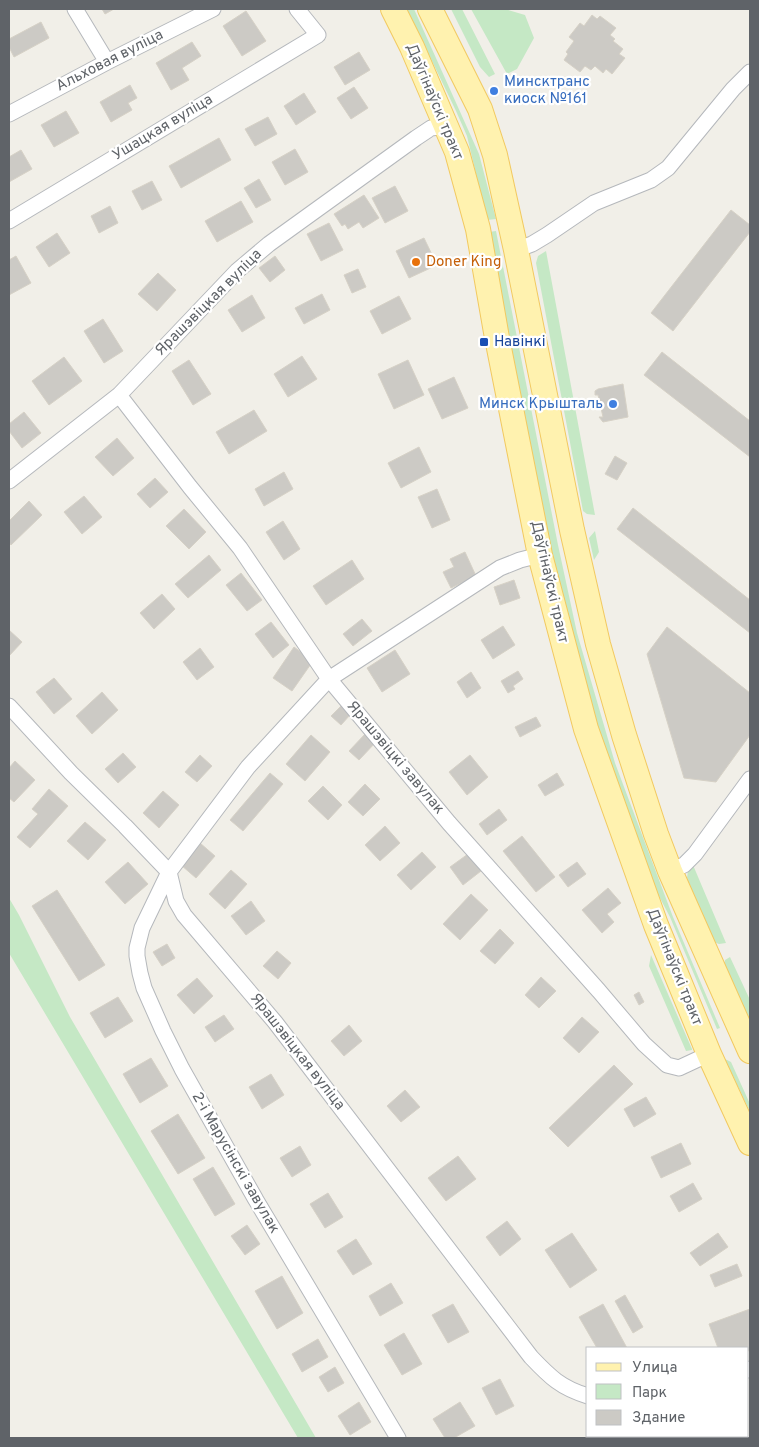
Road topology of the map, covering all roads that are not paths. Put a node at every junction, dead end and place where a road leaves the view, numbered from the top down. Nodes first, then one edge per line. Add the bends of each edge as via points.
1 (75, 9) edge
2 (213, 9) edge
3 (297, 9) edge
4 (393, 9) edge
5 (430, 9) edge
6 (107, 62) junction
7 (750, 72) edge
8 (9, 114) edge
9 (447, 126) junction
10 (9, 221) edge
11 (516, 250) junction
12 (119, 395) junction
13 (9, 481) edge
14 (540, 555) junction
15 (329, 679) junction
16 (9, 706) edge
17 (750, 780) edge
18 (670, 871) junction
19 (169, 872) junction
20 (747, 1045) edge
21 (709, 1054) junction
22 (750, 1143) edge
23 (586, 1395) edge
24 (398, 1438) edge

1 - 6 street
2 - 6 street, Альховая вуліца
3 - 10 street, Ушацкая вуліца via 318,35
4 - 9 main road, Даўгінаўскі тракт
5 - 11 main road via 480,109 495,156
6 - 8 street, Альховая вуліца
7 - 11 street via 668,168 651,180 594,203 548,235
9 - 12 street, Ярашэвіцкая вуліца via 431,128 423,133 237,270
9 - 14 main road, Даўгінаўскі тракт via 478,229
11 - 18 main road via 598,644 624,735
12 - 13 street, Ярашэвіцкая вуліца
12 - 15 street, Ярашэвіцкі завулак via 240,548
14 - 15 street, 2-і Марусінскі завулак via 500,568
14 - 21 main road, Даўгінаўскі тракт via 586,729 656,925
15 - 19 street, 2-і Марусінскі завулак via 248,767
15 - 21 street, Ярашэвіцкі завулак via 449,823 644,1044 667,1065 679,1068
16 - 19 street
17 - 18 street via 695,854 684,865
18 - 20 main road
19 - 23 street, Ярашэвіцкая вуліца via 174,896 184,915 275,1022 530,1357 557,1382
19 - 24 street, 2-і Марусінскі завулак via 138,938 140,973 152,1007 222,1141
20 - 21 main road
21 - 22 main road, Даўгінаўскі тракт

